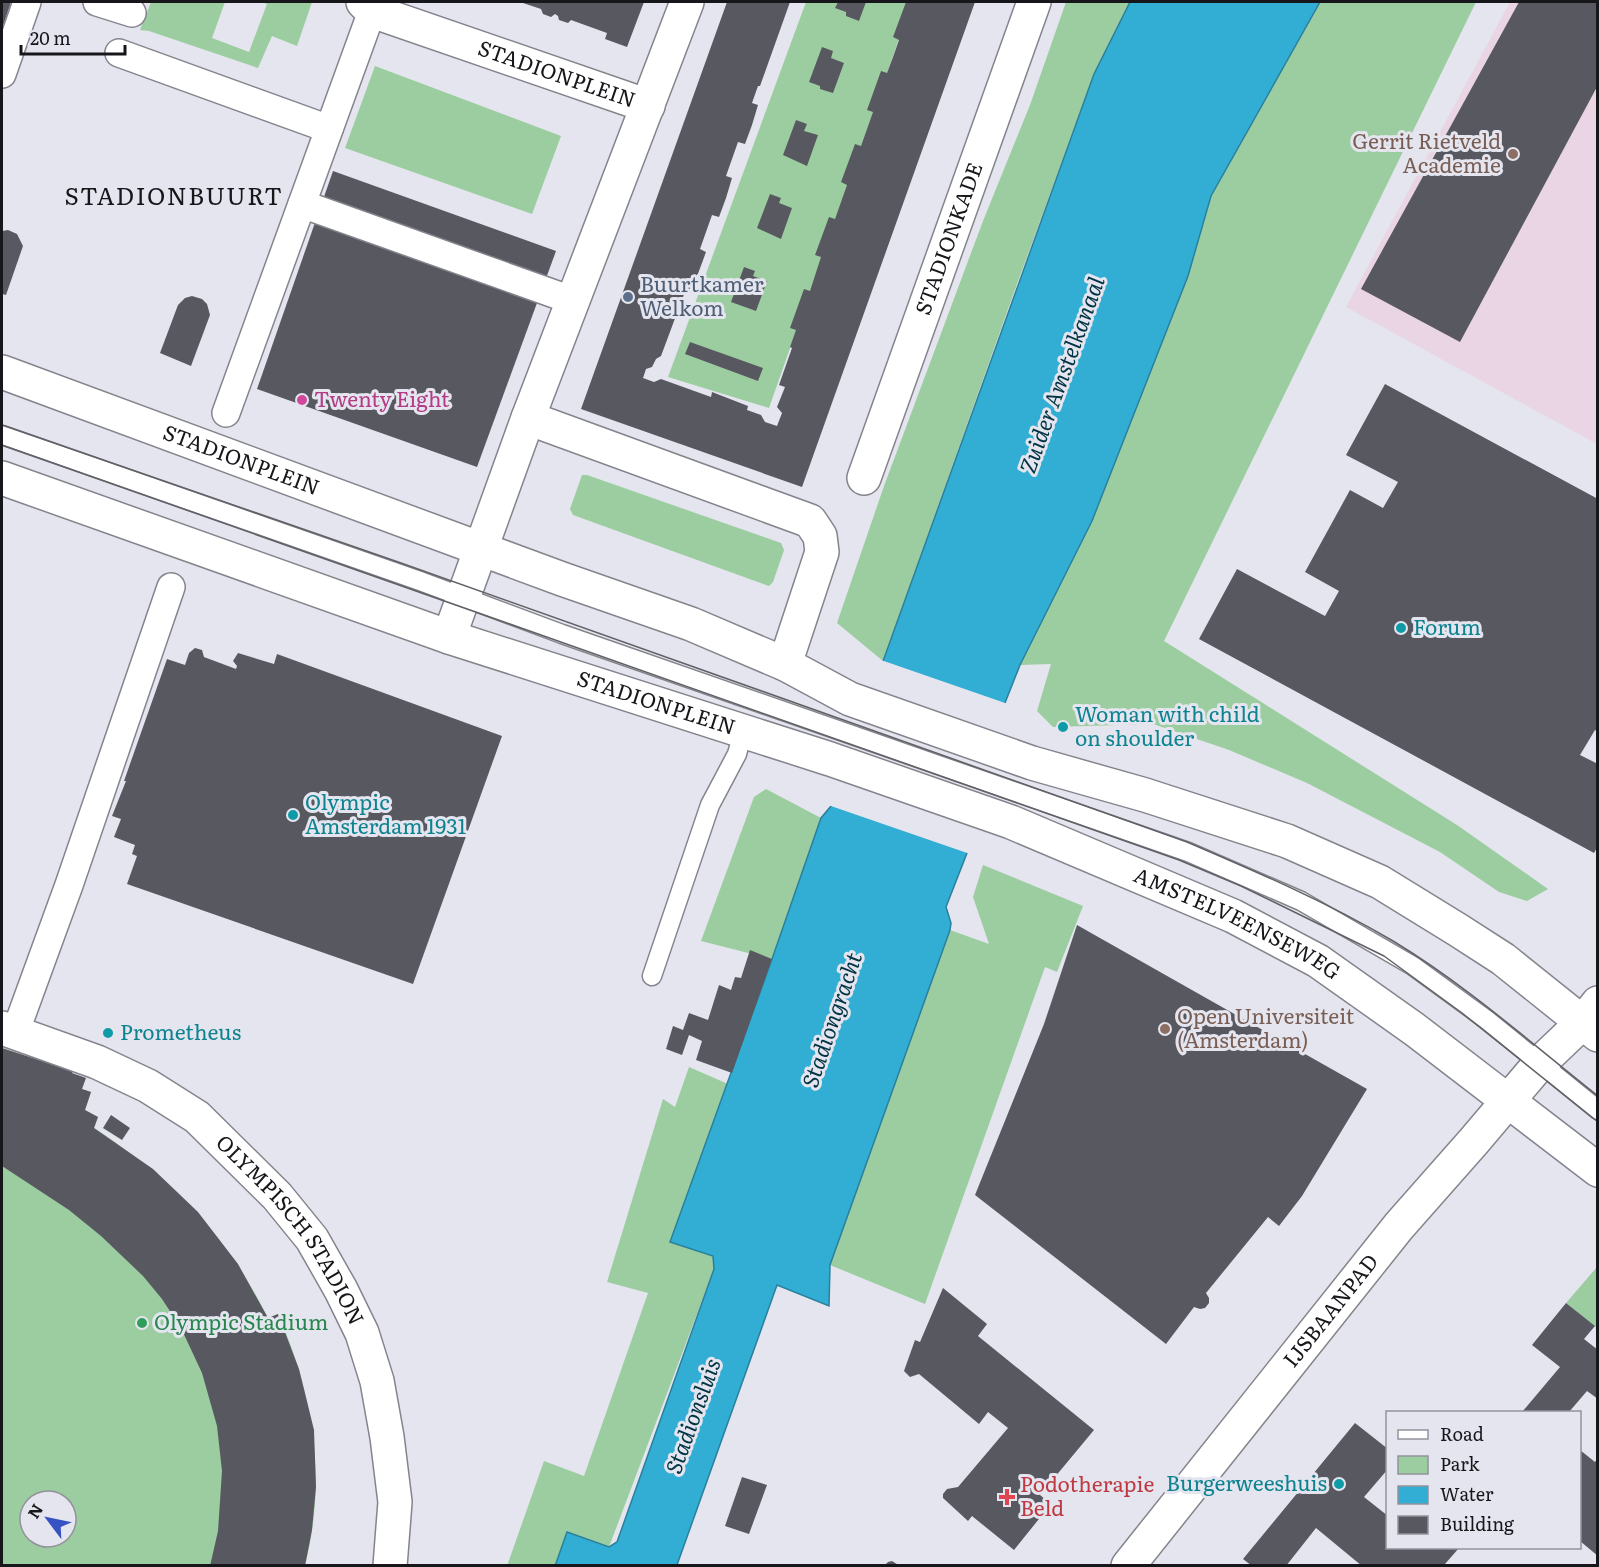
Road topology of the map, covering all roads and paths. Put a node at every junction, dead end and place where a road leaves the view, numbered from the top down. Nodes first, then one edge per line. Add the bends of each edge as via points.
1 (27, 2) edge
2 (97, 2) edge
3 (687, 2) edge
4 (1034, 2) edge
5 (368, 6) edge
6 (132, 13) dead end
7 (119, 53) dead end
8 (2, 74) edge
9 (648, 106) junction
10 (329, 129) junction
11 (302, 204) junction
12 (574, 301) junction
13 (2, 372) edge
14 (226, 413) dead end
15 (528, 418) junction
16 (2, 435) edge
17 (2, 478) edge
18 (864, 478) dead end
19 (481, 549) junction
20 (171, 587) dead end
21 (463, 597) junction
22 (449, 637) junction
23 (785, 664) junction
24 (743, 732) junction
25 (835, 745) junction
26 (1016, 808) junction
27 (652, 976) dead end
28 (1592, 1020) edge
29 (8, 1030) edge
30 (1541, 1062) junction
31 (1509, 1101) junction
32 (1598, 1110) edge
33 (1598, 1170) edge
34 (390, 1566) edge
35 (1128, 1566) edge

1 - 8 street
2 - 6 street
3 - 9 main road
4 - 18 main road, STADIONKADE
5 - 9 main road, STADIONPLEIN
5 - 10 street, STADIONPLEIN
7 - 10 street
9 - 12 main road, STADIONPLEIN
10 - 11 street, STADIONPLEIN
11 - 12 street
11 - 14 street, STADIONPLEIN
12 - 15 main road, STADIONPLEIN
13 - 19 main road, STADIONPLEIN
15 - 19 main road, STADIONPLEIN
15 - 23 main road via 810,521 820,536 822,552
16 - 21 lane, STADIONPLEIN
17 - 22 main road, STADIONPLEIN
19 - 21 main road, STADIONPLEIN
19 - 23 main road, STADIONPLEIN via 691,624
20 - 29 street via 73,874
21 - 22 main road, STADIONPLEIN
21 - 25 lane, STADIONPLEIN
22 - 24 main road, STADIONPLEIN
23 - 28 main road, STADIONPLEIN via 850,699 1032,763 1287,841 1380,882
24 - 25 main road, STADIONPLEIN
24 - 27 lane via 710,805
25 - 26 main road, AMSTELVEENSEWEG
26 - 30 lane, AMSTELVEENSEWEG via 1188,852 1301,901 1413,966
26 - 31 main road, AMSTELVEENSEWEG via 1318,961
28 - 30 main road, IJSBAANPAD
29 - 34 main road, OLYMPISCH STADION via 97,1062 148,1086 197,1117 277,1196 312,1239 362,1334 376,1381 395,1502
30 - 31 main road, IJSBAANPAD
30 - 32 lane, AMSTELVEENSEWEG
31 - 33 main road, AMSTELVEENSEWEG
31 - 35 main road, IJSBAANPAD via 1399,1226

